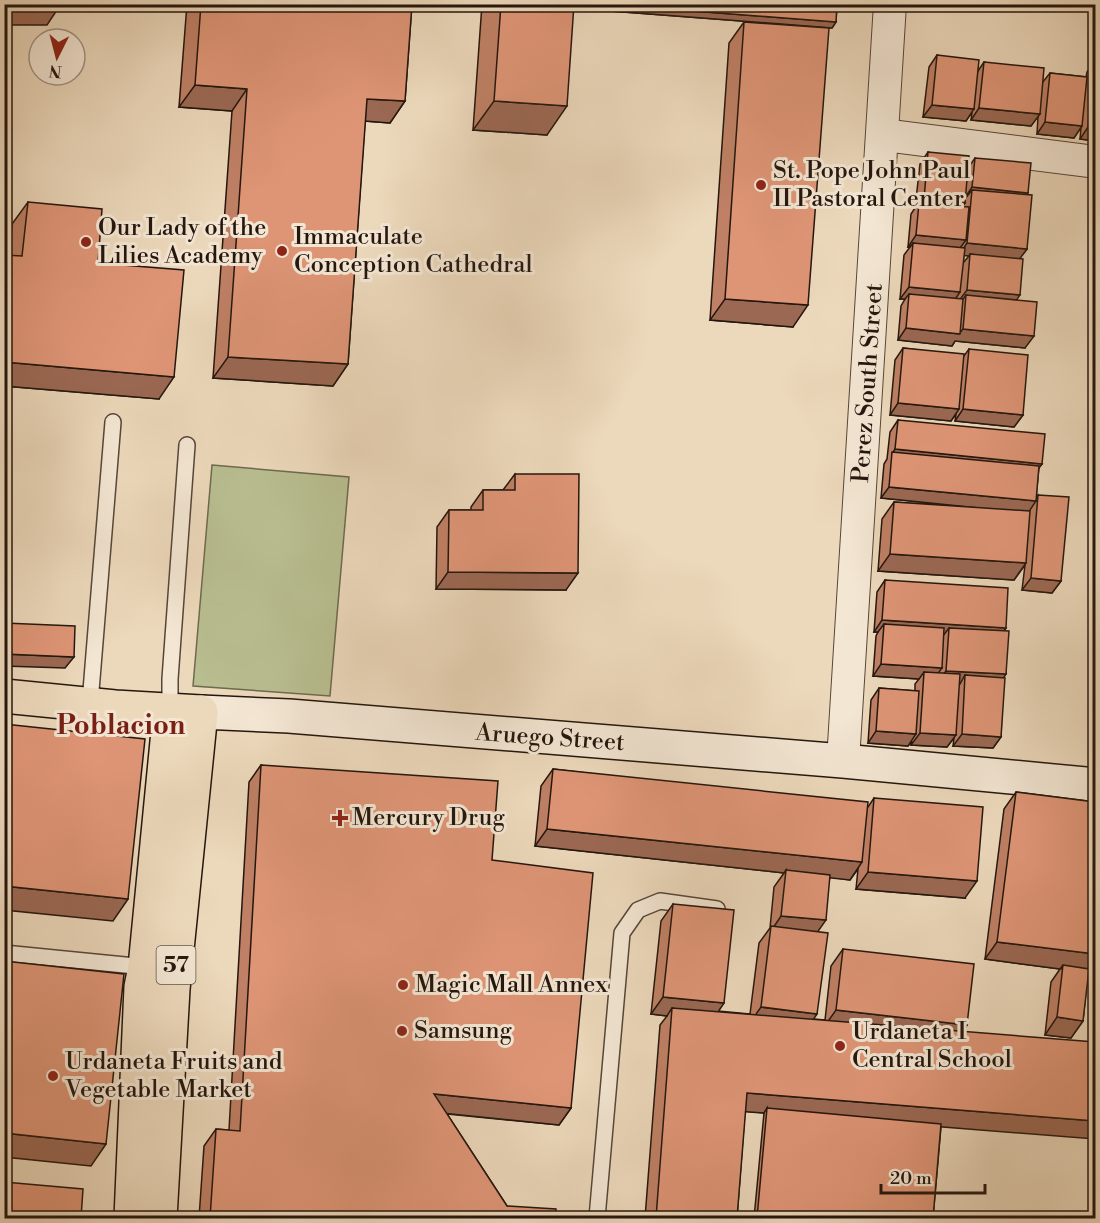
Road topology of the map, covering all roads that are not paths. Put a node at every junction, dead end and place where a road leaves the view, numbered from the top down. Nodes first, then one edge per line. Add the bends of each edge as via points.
1 (890, 4) edge
2 (884, 135) junction
3 (1095, 162) edge
4 (113, 422) dead end
5 (187, 445) dead end
6 (4, 696) edge
7 (90, 704) junction
8 (186, 712) junction
9 (843, 761) junction
10 (1095, 785) edge
11 (727, 911) edge
12 (4, 953) edge
13 (145, 967) junction
14 (131, 1218) edge
15 (160, 1218) edge
16 (597, 1218) edge

1 - 2 street, Perez South Street
2 - 3 street
2 - 9 street, Perez South Street
4 - 7 lane
5 - 8 lane via 170,679
6 - 7 main road, Aruego Street
7 - 8 main road, Aruego Street
8 - 9 street, Aruego Street via 278,715
8 - 13 main road
8 - 15 main road, 57
9 - 10 street, Aruego Street
11 - 16 lane via 660,902 638,910 622,933
12 - 13 lane
13 - 14 main road

